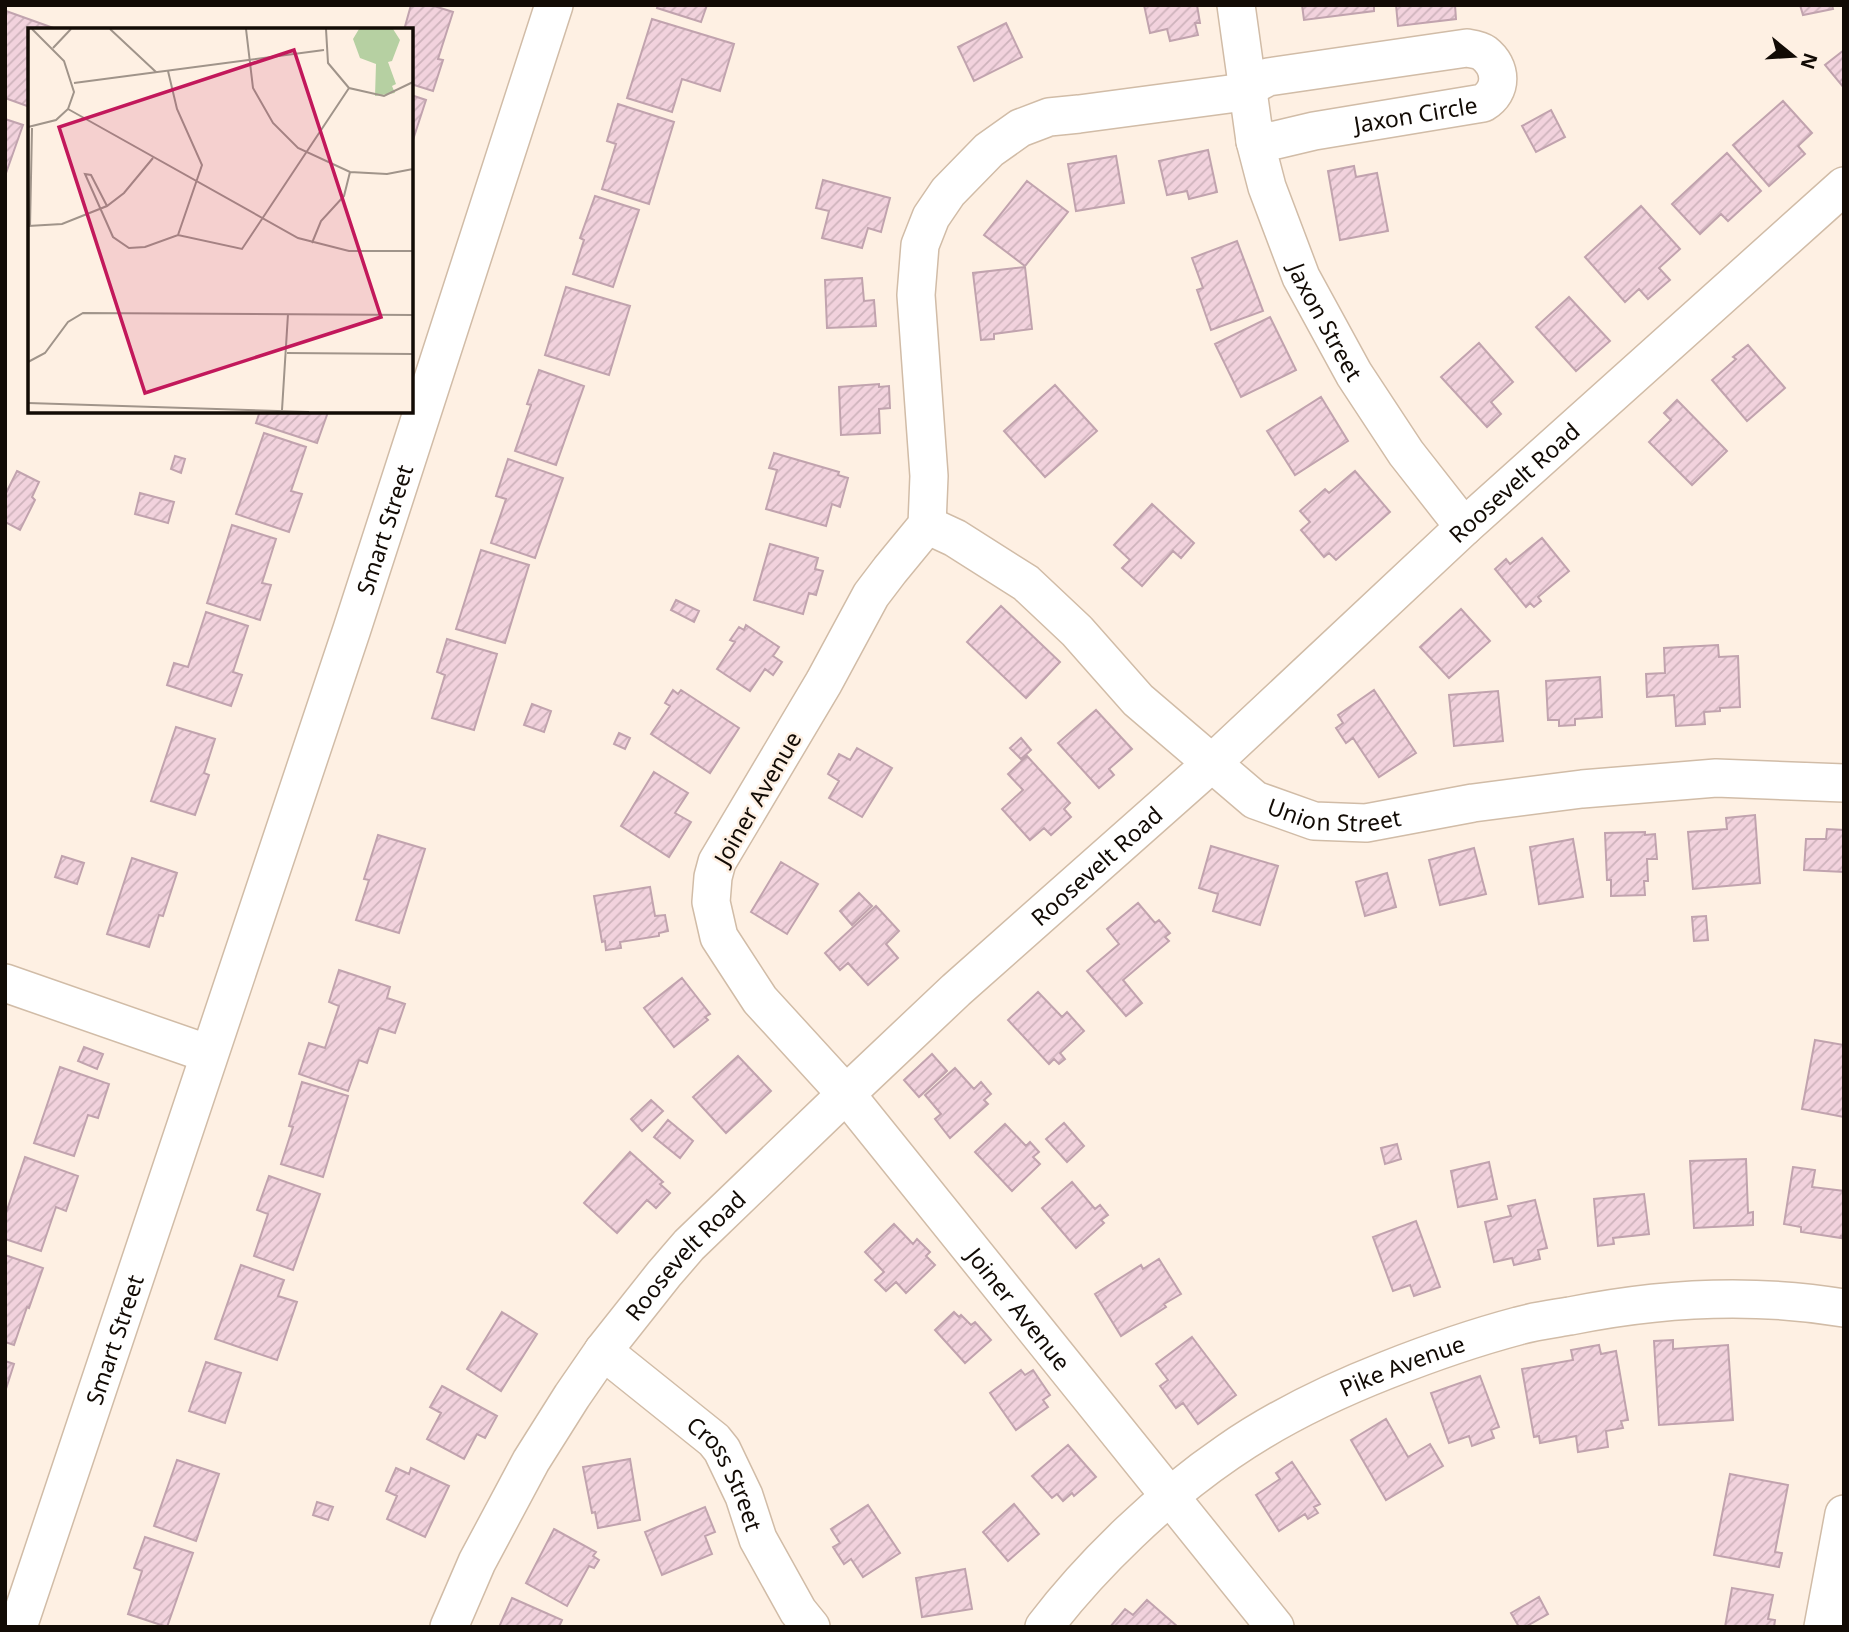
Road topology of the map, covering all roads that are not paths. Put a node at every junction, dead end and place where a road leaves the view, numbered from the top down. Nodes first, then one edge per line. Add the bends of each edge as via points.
1 (554, 5) edge
2 (1236, 5) edge
3 (1247, 89) junction
4 (1255, 141) junction
5 (1844, 186) edge
6 (928, 525) junction
7 (1464, 527) junction
8 (1211, 764) junction
9 (1844, 783) edge
10 (5, 983) edge
11 (209, 1054) junction
12 (846, 1094) junction
13 (1844, 1308) edge
14 (603, 1351) junction
15 (1170, 1498) junction
16 (1844, 1514) edge
17 (18, 1627) edge
18 (449, 1627) edge
19 (811, 1627) edge
20 (1044, 1627) edge
21 (1275, 1627) edge
22 (1823, 1627) edge

1 - 11 street, Smart Street via 357,616
2 - 3 street, Jaxon Street
3 - 4 street, Jaxon Street
3 - 4 street, Jaxon Circle via 1268,77 1467,48 1483,52 1496,67 1498,86 1483,103
3 - 6 street via 1049,117 1020,128 989,150 948,192 920,245 916,295 929,476
4 - 7 street, Jaxon Street via 1301,277 1354,374 1406,453
5 - 7 street, Roosevelt Road
6 - 8 street, Union Street via 1026,583 1077,631 1138,700
6 - 12 street, Joiner Avenue via 872,595 717,862 713,877 711,902 719,937 760,1000
7 - 8 street, Roosevelt Road
8 - 9 street, Union Street via 1255,800 1314,821 1366,823 1582,789 1716,778
8 - 12 street, Roosevelt Road
10 - 11 street
11 - 17 street, Smart Street
12 - 14 street, Roosevelt Road via 689,1245
12 - 15 street, Joiner Avenue
13 - 15 street, Pike Avenue via 1697,1300 1608,1308 1520,1325 1435,1351 1290,1414 1227,1453
14 - 18 street, Roosevelt Road via 531,1461 477,1562
14 - 19 street, Cross Street via 722,1450 758,1539
15 - 20 street, Pike Avenue via 1123,1539
15 - 21 street, Joiner Avenue
16 - 22 street

